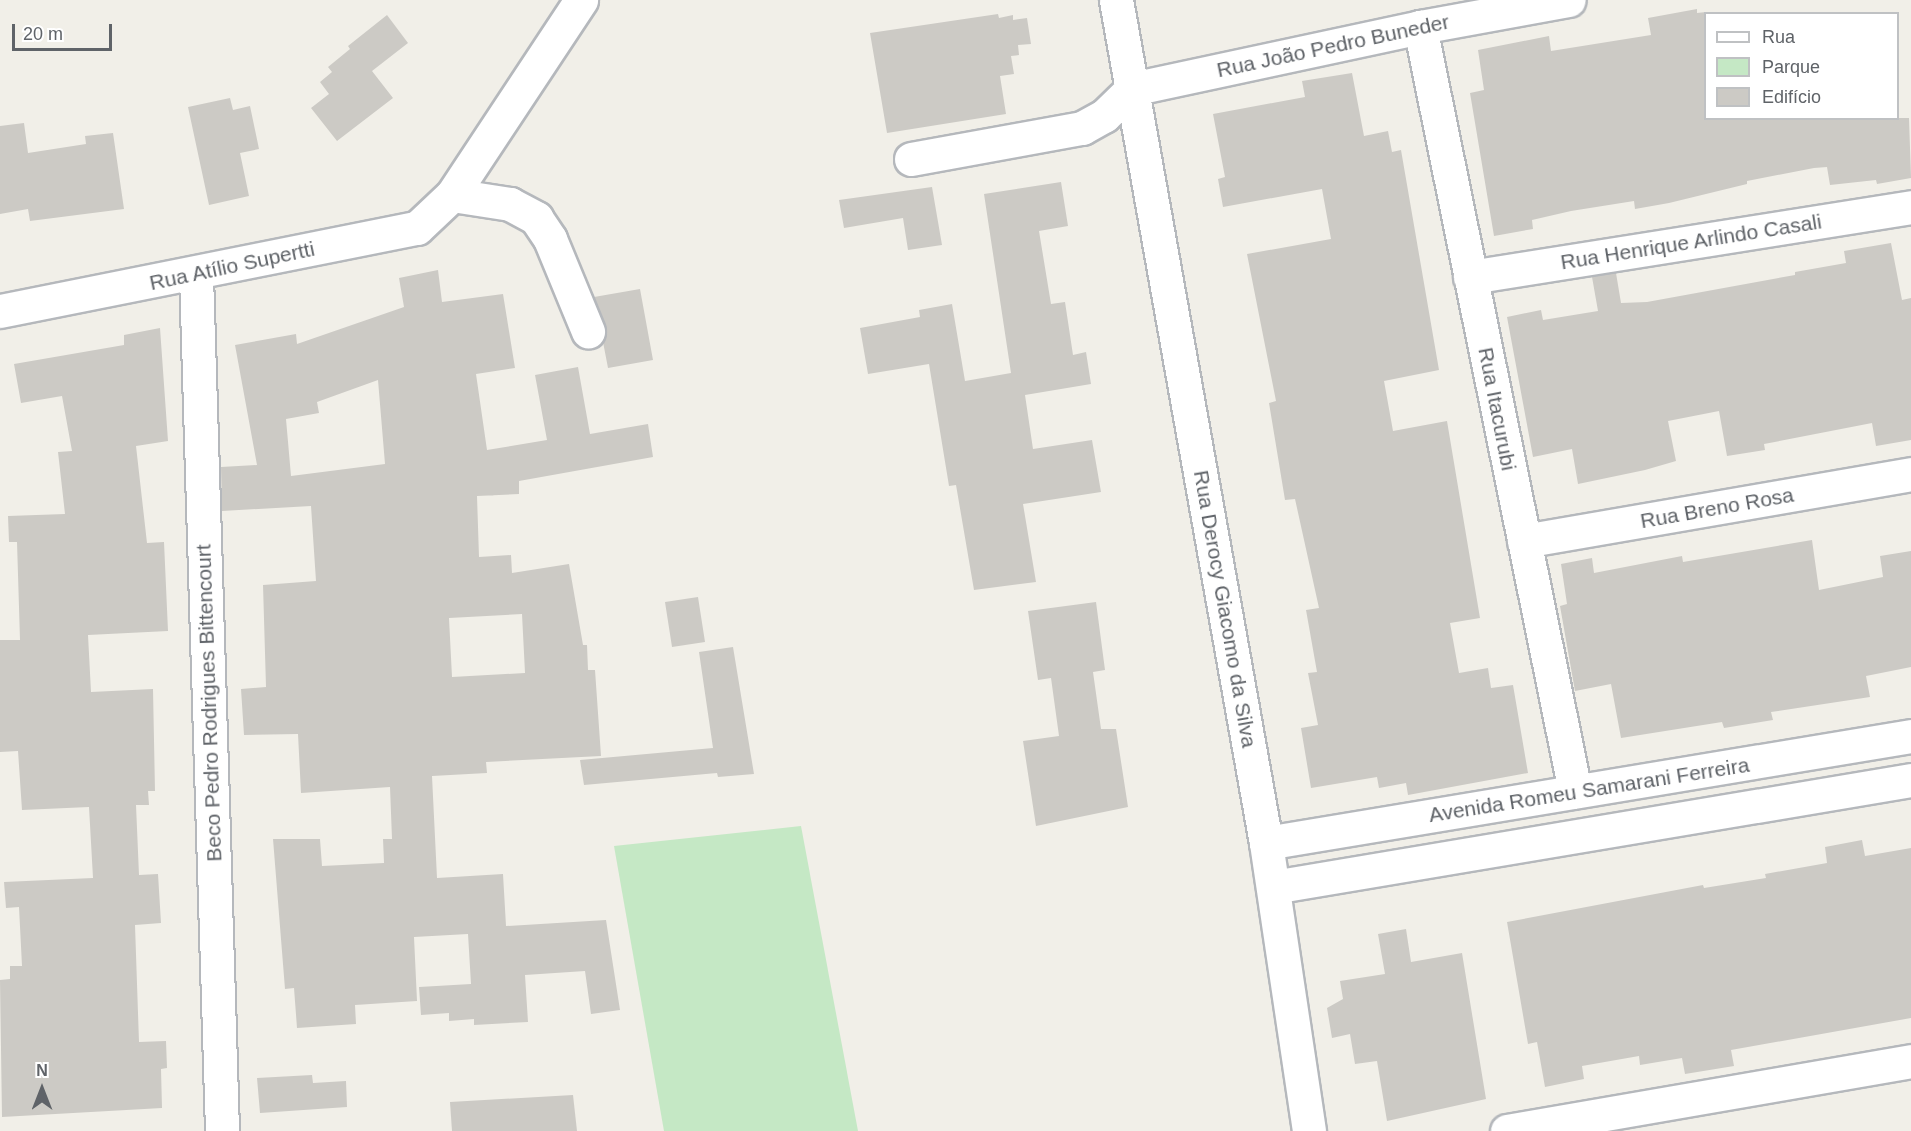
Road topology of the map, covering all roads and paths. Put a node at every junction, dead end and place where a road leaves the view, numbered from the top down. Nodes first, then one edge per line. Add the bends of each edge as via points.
1 (581, 0) edge
2 (1116, 0) edge
3 (1569, 0) edge
4 (1420, 27) junction
5 (1132, 89) junction
6 (911, 159) dead end
7 (452, 195) junction
8 (1911, 207) edge
9 (196, 275) junction
10 (1470, 277) junction
11 (0, 311) edge
12 (588, 331) dead end
13 (1911, 474) edge
14 (1524, 541) junction
15 (1911, 736) edge
16 (1803, 756) junction
17 (1911, 780) edge
18 (1575, 791) junction
19 (1809, 798) junction
20 (1266, 843) junction
21 (1273, 887) junction
22 (1911, 1061) edge
23 (222, 1131) edge
24 (1309, 1131) edge
25 (1508, 1131) edge

1 - 7 street, Rua Atílio Supertti
2 - 5 street
3 - 4 street, Rua João Pedro Buneder
4 - 5 street, Rua João Pedro Buneder
4 - 10 street, Rua Itacurubi
5 - 6 street via 1104,117 1082,128
5 - 20 street, Rua Derocy Giacomo da Silva
7 - 9 street, Rua Atílio Supertti via 417,228
7 - 12 street via 510,204 536,218 550,239
8 - 10 street, Rua Henrique Arlindo Casali
9 - 11 street, Rua Atílio Supertti
9 - 23 street, Beco Pedro Rodrigues Bittencourt
10 - 14 street, Rua Itacurubi
13 - 14 street, Rua Breno Rosa
14 - 18 street, Rua Itacurubi
15 - 16 street, Avenida Romeu Samarani Ferreira
16 - 18 street, Avenida Romeu Samarani Ferreira
16 - 19 street
17 - 19 street, Avenida Romeu Samarani Ferreira
18 - 20 street, Avenida Romeu Samarani Ferreira
19 - 21 street, Avenida Romeu Samarani Ferreira
20 - 21 street, Rua Derocy Giacomo da Silva
21 - 24 street, Rua Derocy Giacomo da Silva
22 - 25 street

